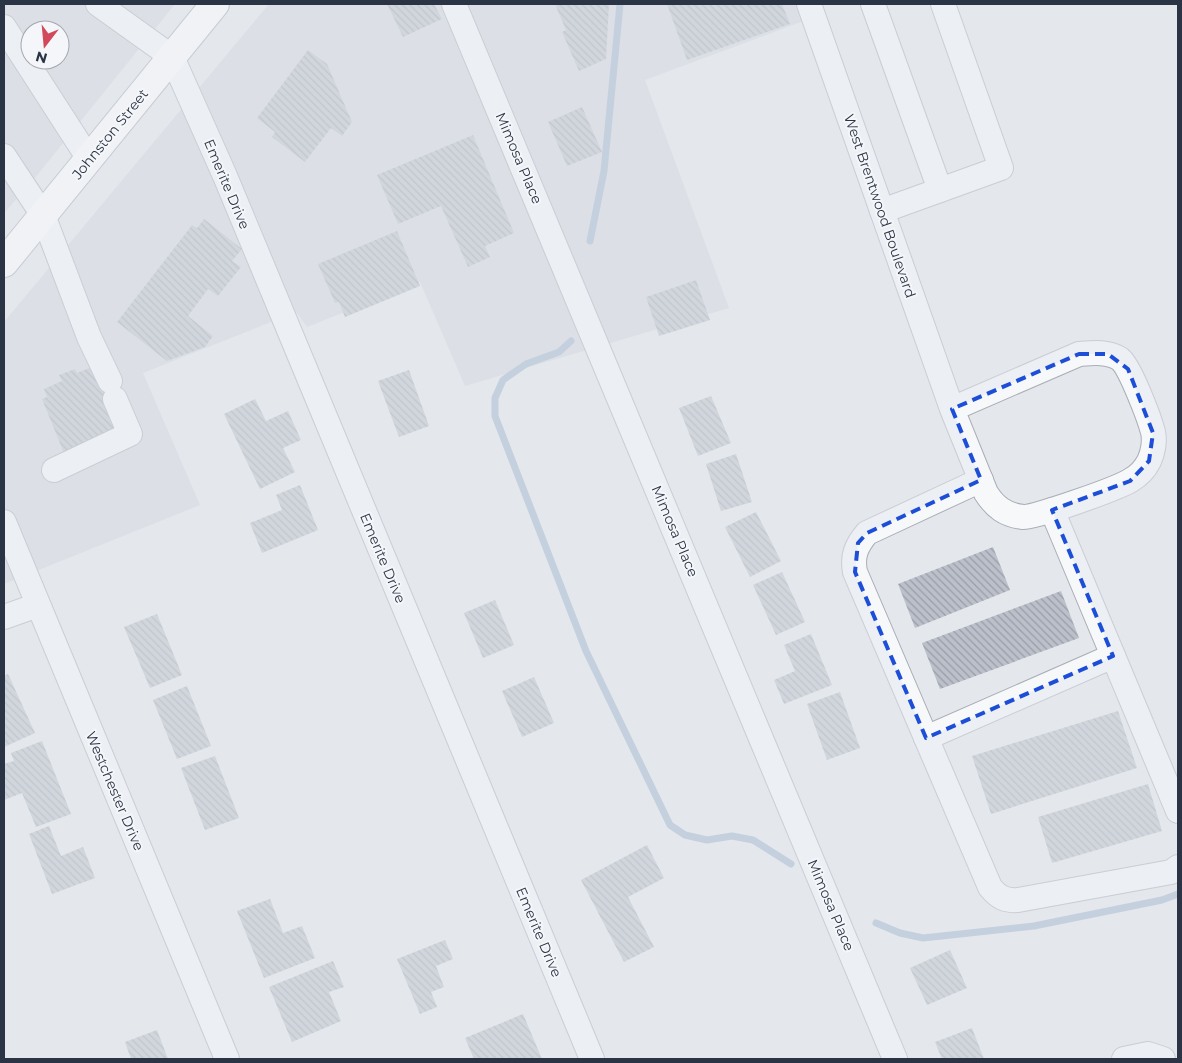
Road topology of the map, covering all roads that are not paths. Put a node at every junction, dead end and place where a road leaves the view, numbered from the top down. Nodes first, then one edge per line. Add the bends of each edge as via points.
1 (98, 4) edge
2 (215, 4) edge
3 (454, 4) edge
4 (809, 4) edge
5 (873, 4) edge
6 (943, 4) edge
7 (4, 27) edge
8 (172, 57) junction
9 (4, 156) edge
10 (89, 159) junction
11 (940, 190) junction
12 (882, 211) junction
13 (43, 215) junction
14 (4, 263) edge
15 (952, 409) junction
16 (54, 470) dead end
17 (981, 480) junction
18 (1052, 510) junction
19 (4, 522) edge
20 (38, 604) junction
21 (4, 617) edge
22 (1114, 656) junction
23 (926, 738) junction
24 (1178, 811) edge
25 (1178, 867) edge
26 (227, 1059) edge
27 (592, 1059) edge
28 (895, 1059) edge
29 (1124, 1059) edge
30 (1163, 1059) edge

1 - 8 street
2 - 8 main road, Johnston Street
3 - 28 street, Mimosa Place
4 - 12 street, West Brentwood Boulevard
5 - 11 street
6 - 11 street via 1001,168
7 - 10 street
8 - 10 main road, Johnston Street
8 - 27 street, Emerite Drive
9 - 13 street
10 - 13 main road, Johnston Street
11 - 12 street
12 - 15 street, West Brentwood Boulevard
13 - 14 main road, Johnston Street
13 - 16 street via 130,434
15 - 17 street, West Brentwood Boulevard
15 - 18 street, West Brentwood Boulevard via 1079,354 1108,354 1120,360 1128,369 1153,433 1154,447 1149,461 1130,481
17 - 18 street, West Brentwood Boulevard via 994,505 1007,514 1028,517
17 - 23 street via 867,534 856,550 855,572
18 - 22 street
19 - 20 street, Westchester Drive
20 - 21 street
20 - 26 street, Westchester Drive
22 - 23 street
22 - 24 street
23 - 25 street via 990,887 1002,899 1018,900 1171,872
29 - 30 street via 1148,1054

